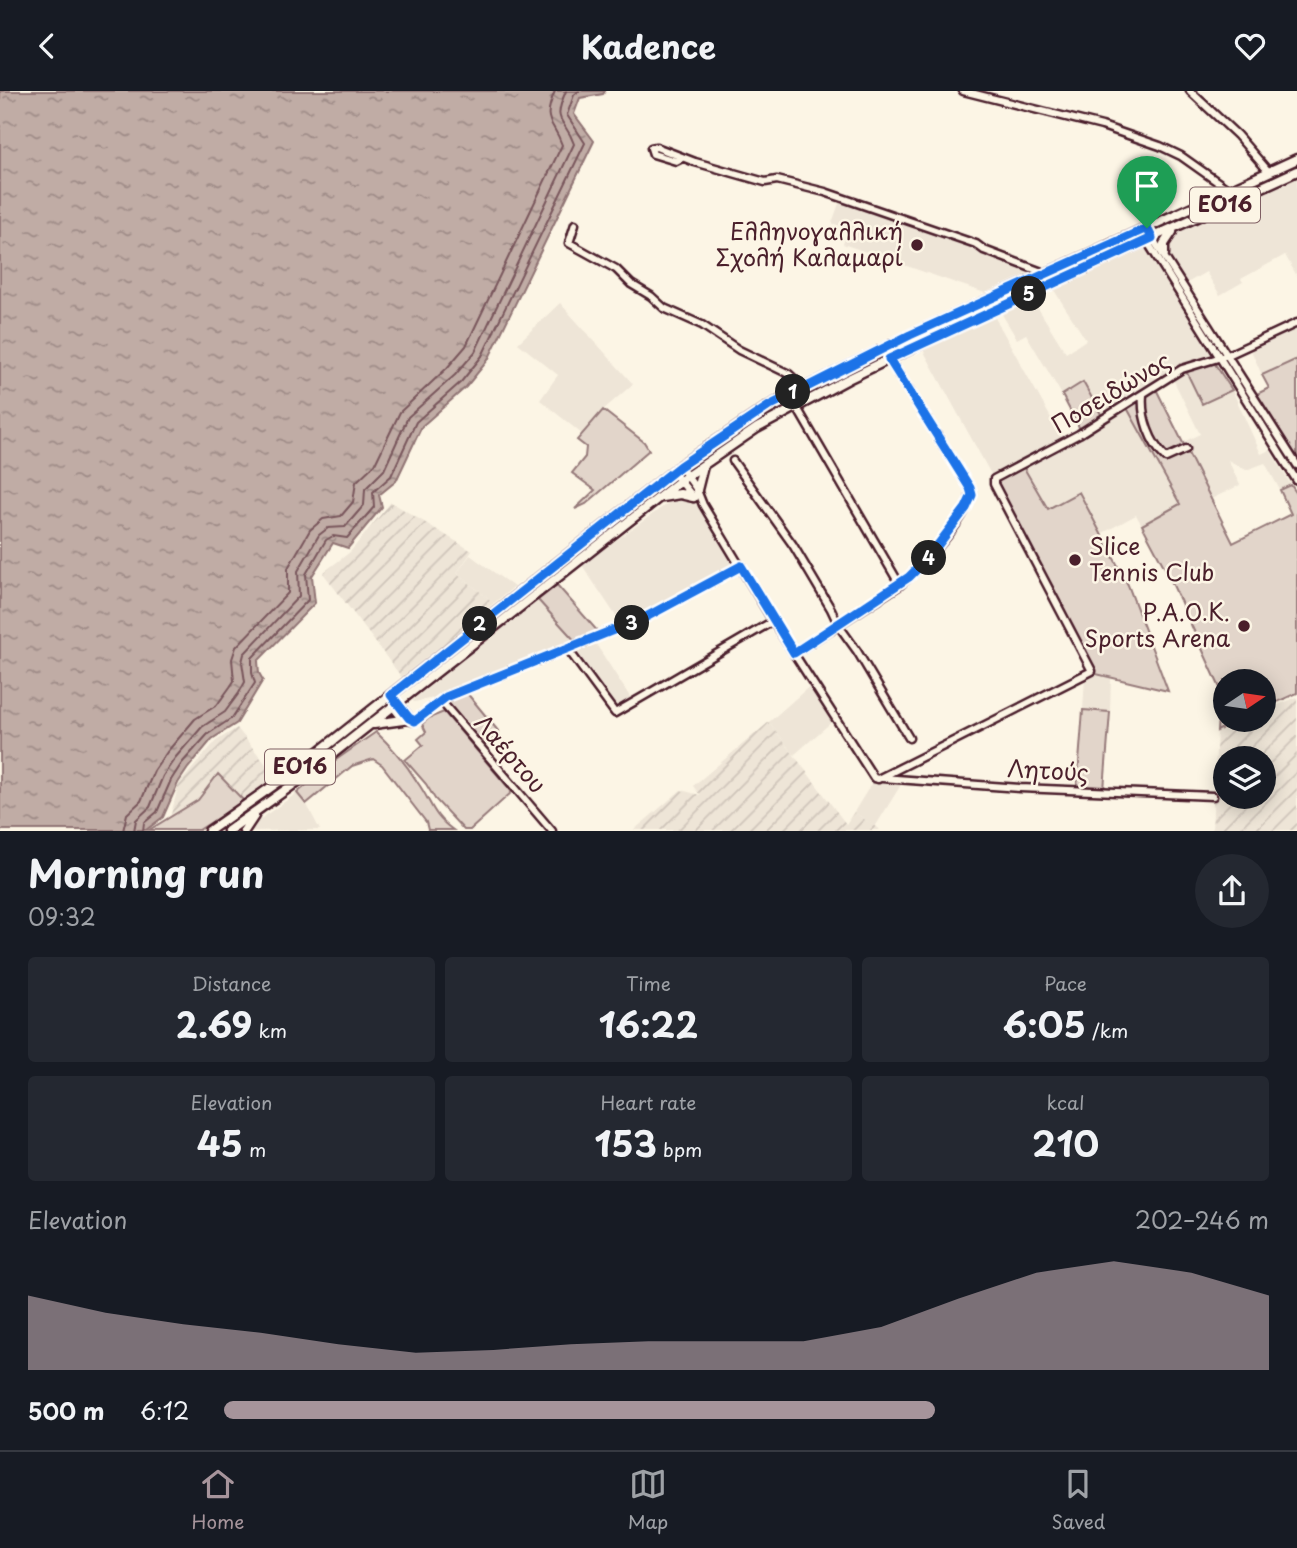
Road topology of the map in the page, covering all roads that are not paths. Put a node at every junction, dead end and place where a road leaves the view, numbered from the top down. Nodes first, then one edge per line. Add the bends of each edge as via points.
1 (963, 91) edge
2 (1190, 91) edge
3 (682, 158) dead end
4 (1297, 159) edge
5 (1297, 171) edge
6 (1269, 172) junction
7 (1229, 190) junction
8 (575, 224) dead end
9 (1176, 227) junction
10 (1144, 229) junction
11 (1149, 239) junction
12 (1164, 254) junction
13 (1047, 274) junction
14 (1297, 323) edge
15 (1228, 355) junction
16 (1220, 358) junction
17 (889, 359) junction
18 (803, 387) junction
19 (1143, 395) junction
20 (796, 406) junction
21 (1186, 449) dead end
22 (733, 461) dead end
23 (704, 463) junction
24 (1297, 465) edge
25 (676, 469) junction
26 (683, 478) junction
27 (1297, 481) edge
28 (695, 493) junction
29 (659, 498) junction
30 (741, 566) junction
31 (900, 585) junction
32 (773, 621) junction
33 (839, 626) junction
34 (567, 648) junction
35 (794, 653) junction
36 (392, 701) junction
37 (441, 701) junction
38 (403, 720) junction
39 (413, 721) junction
40 (368, 726) junction
41 (909, 738) dead end
42 (880, 778) junction
43 (1213, 796) dead end
44 (262, 808) junction
45 (209, 831) edge
46 (228, 831) edge
47 (244, 831) edge
48 (552, 831) edge

1 - 7 street via 1102,126 1160,146
2 - 6 street
3 - 13 street via 765,182 777,180 841,197
4 - 6 main road, ΕΟ16
5 - 9 main road, ΕΟ16
6 - 7 main road, ΕΟ16
7 - 10 main road, ΕΟ16
8 - 18 street via 569,243 616,269 664,308 789,374
9 - 11 main road, ΕΟ16
9 - 12 main road via 1165,240
10 - 11 street
10 - 13 main road, ΕΟ16
11 - 12 street
11 - 16 street
11 - 17 main road, ΕΟ16
12 - 15 street
13 - 18 main road, ΕΟ16
14 - 15 street, Ποσειδώνος
15 - 16 street, Ποσειδώνος
15 - 24 street
16 - 19 street, Ποσειδώνος via 1182,369
16 - 27 street
17 - 20 main road, ΕΟ16
17 - 31 street via 972,495 928,558
18 - 25 main road, ΕΟ16
19 - 21 street via 1141,410 1160,452 1166,458
19 - 42 street, Ποσειδώνος via 996,478 994,484 1091,672
20 - 23 main road, ΕΟ16
20 - 31 street
22 - 33 street via 793,545
23 - 26 main road, ΕΟ16
23 - 28 main road
25 - 26 street
25 - 36 main road, ΕΟ16
26 - 28 street
26 - 29 main road, ΕΟ16
28 - 29 main road
28 - 30 street
29 - 36 main road, ΕΟ16
30 - 32 street
30 - 34 street via 646,617
31 - 33 street
32 - 34 street via 615,713
32 - 35 street
33 - 35 street
33 - 41 street
34 - 37 street
35 - 42 street via 874,778
36 - 38 street
36 - 39 street
36 - 40 main road, ΕΟ16
36 - 45 main road, ΕΟ16
37 - 39 street
37 - 48 street, Λαέρτου
38 - 39 street
38 - 40 main road
40 - 44 main road, ΕΟ16
42 - 43 street, Λητούς
44 - 46 main road, ΕΟ16
44 - 47 main road

